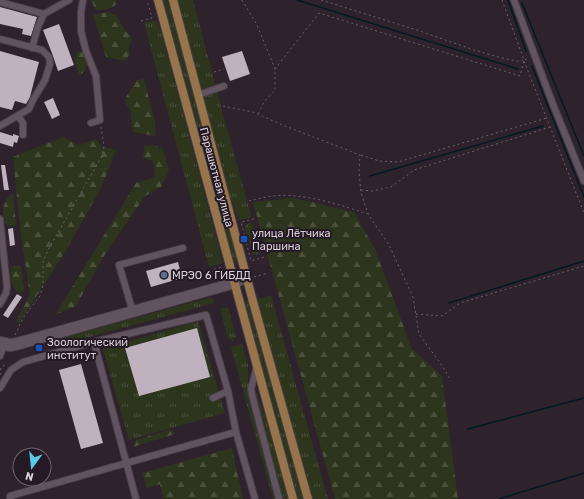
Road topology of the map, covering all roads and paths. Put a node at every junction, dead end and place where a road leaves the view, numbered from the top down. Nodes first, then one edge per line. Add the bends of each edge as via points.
1 (69, 0) edge
2 (83, 0) edge
3 (147, 0) edge
4 (158, 0) edge
5 (173, 0) edge
6 (242, 0) edge
7 (321, 0) edge
8 (502, 0) edge
9 (514, 0) edge
10 (0, 2) edge
11 (44, 14) junction
12 (141, 21) dead end
13 (0, 39) edge
14 (32, 48) junction
15 (535, 57) junction
16 (524, 60) junction
17 (224, 69) dead end
18 (275, 69) junction
19 (214, 72) dead end
20 (224, 86) dead end
21 (198, 95) junction
22 (223, 106) dead end
23 (258, 114) junction
24 (18, 116) junction
25 (547, 118) junction
26 (100, 120) junction
27 (90, 123) dead end
28 (0, 126) edge
29 (550, 127) junction
30 (23, 135) dead end
31 (360, 155) junction
32 (584, 181) edge
33 (361, 190) junction
34 (249, 201) dead end
35 (584, 213) edge
36 (368, 214) junction
37 (0, 219) edge
38 (254, 219) dead end
39 (1, 236) edge
40 (183, 248) dead end
41 (264, 257) dead end
42 (584, 266) edge
43 (224, 267) dead end
44 (268, 273) dead end
45 (247, 279) junction
46 (215, 282) dead end
47 (234, 283) junction
48 (0, 304) edge
49 (132, 309) junction
50 (416, 314) junction
51 (14, 336) dead end
52 (0, 340) edge
53 (94, 342) junction
54 (1, 347) edge
55 (0, 356) edge
56 (7, 364) dead end
57 (257, 366) junction
58 (1, 367) edge
59 (0, 375) edge
60 (451, 381) dead end
61 (0, 388) edge
62 (228, 391) junction
63 (213, 398) dead end
64 (236, 432) junction
65 (126, 462) junction
66 (10, 499) edge
67 (136, 499) edge
68 (255, 499) edge
69 (279, 499) edge
70 (293, 499) edge
71 (308, 499) edge

1 - 11 street
2 - 26 street via 80,10 81,31 96,76
3 - 12 path via 152,18
4 - 47 main road, Парашютная улица
5 - 21 main road, Парашютная улица
6 - 18 path via 257,25
7 - 16 path via 474,50 517,61
8 - 16 path
9 - 15 street
10 - 11 street
11 - 14 street
13 - 14 street
14 - 24 street via 42,50 49,57 50,64 45,80 29,109
15 - 16 path
15 - 32 street
16 - 18 path via 520,76 319,13
16 - 25 path
17 - 19 path
18 - 23 path via 275,90 264,102
20 - 21 street
21 - 45 main road, Парашютная улица
22 - 23 path
23 - 31 path
24 - 28 street
24 - 30 street via 23,123
25 - 29 path
25 - 31 path via 398,162 379,161
26 - 27 street
26 - 51 path via 104,147 102,156 48,250 43,262 43,286 40,296 23,318
29 - 33 path via 414,170 391,187 372,191
29 - 35 path
31 - 33 path
33 - 36 path
34 - 36 path via 263,197 294,196 345,206
36 - 50 path via 389,245 412,297
37 - 39 street
38 - 41 path via 241,222 243,230 251,260
39 - 48 street via 7,287
40 - 49 street via 119,265
42 - 50 path via 460,303 442,316
43 - 46 path via 207,271
44 - 45 path
45 - 47 street
45 - 71 main road, Парашютная улица
47 - 49 street
47 - 54 street via 16,347
47 - 57 main road, Парашютная улица
49 - 52 street via 17,341
50 - 60 path via 419,334
53 - 61 street via 23,362 11,370
53 - 62 street via 206,315
53 - 65 street
54 - 55 street
56 - 58 path
57 - 69 street via 251,389 252,396
57 - 70 main road, Парашютная улица
58 - 59 path
62 - 63 street
62 - 64 street
64 - 65 street
64 - 68 street
65 - 66 street via 10,496
65 - 67 street

